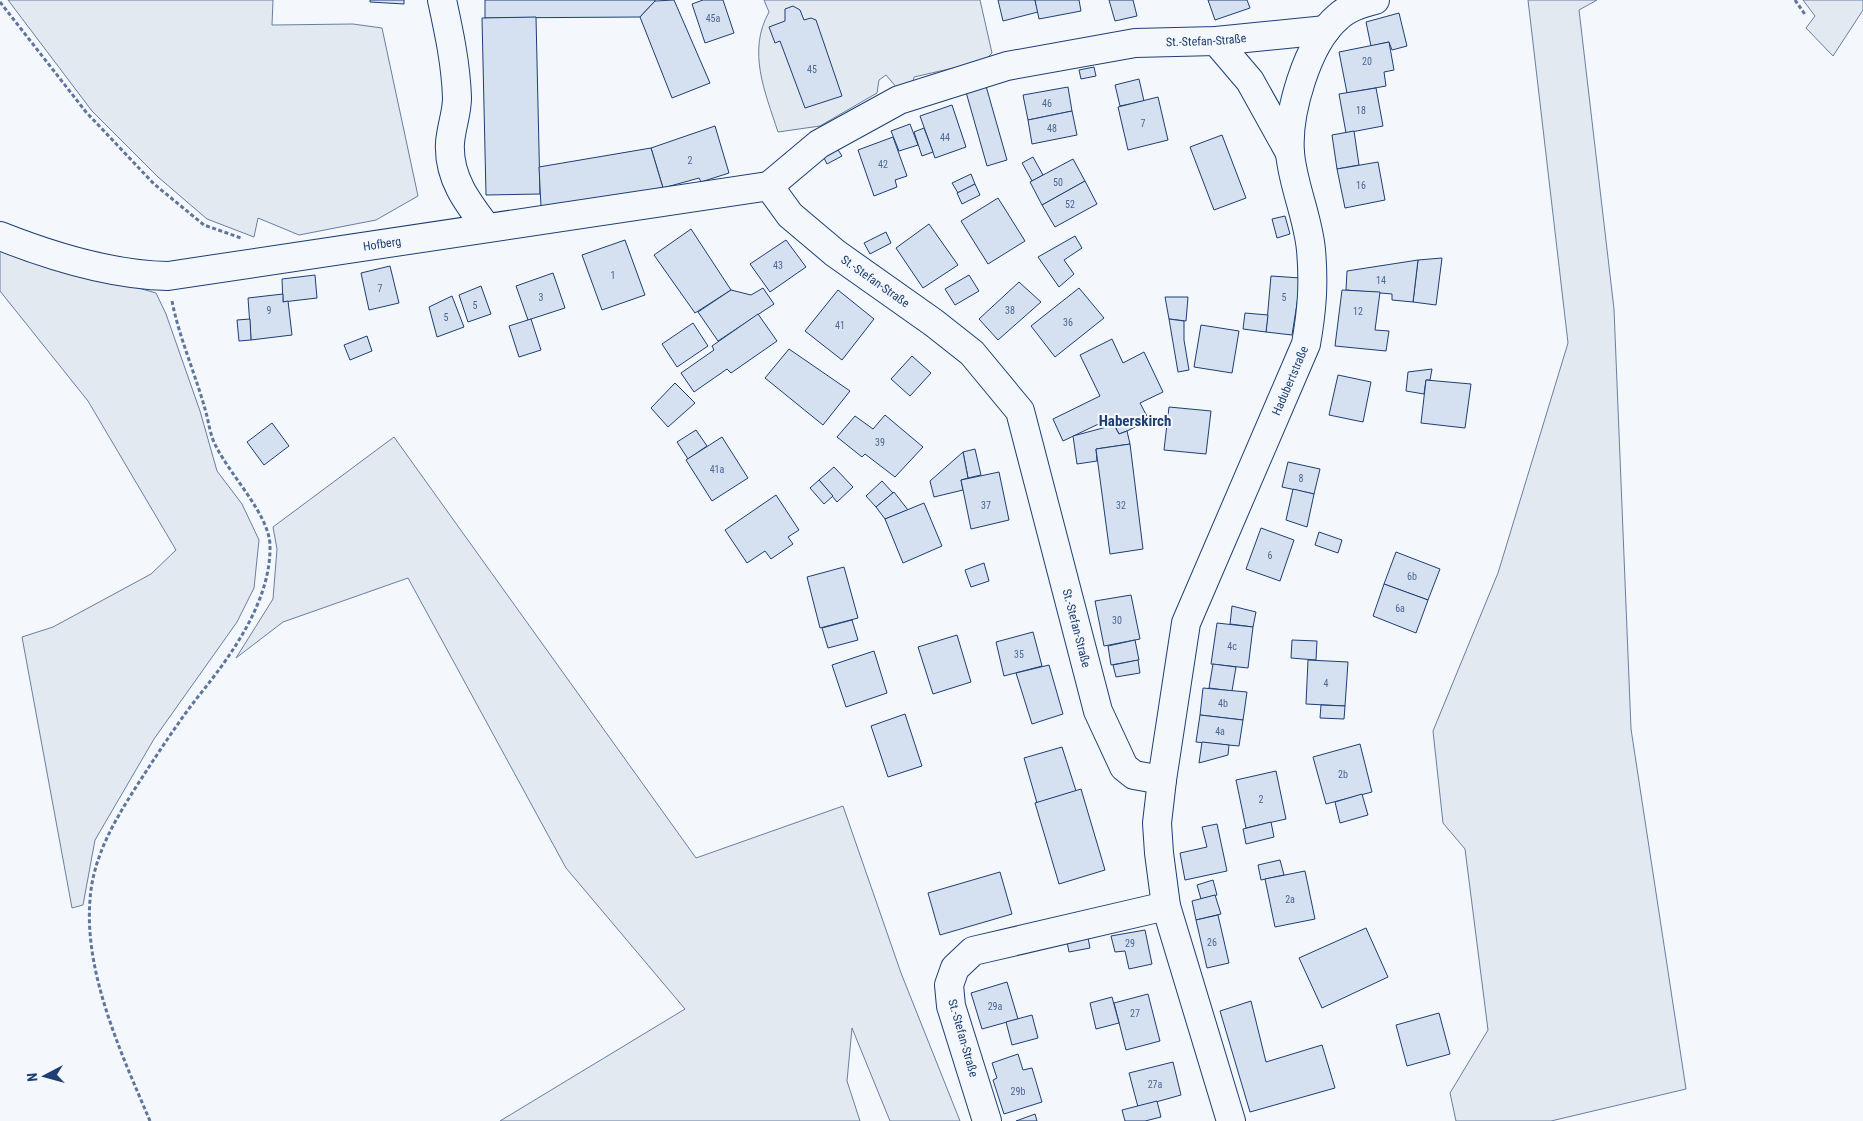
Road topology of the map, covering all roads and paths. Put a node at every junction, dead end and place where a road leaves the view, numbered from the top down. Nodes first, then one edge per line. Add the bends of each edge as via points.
1 (442, 0) edge
2 (1376, 0) edge
3 (1795, 0) edge
4 (0, 2) edge
5 (1806, 16) dead end
6 (1326, 30) junction
7 (1216, 41) junction
8 (1290, 153) junction
9 (769, 186) junction
10 (488, 228) junction
11 (0, 236) edge
12 (247, 241) dead end
13 (168, 276) junction
14 (1162, 780) junction
15 (1166, 906) junction
16 (150, 1121) edge
17 (988, 1121) edge
18 (1231, 1121) edge

1 - 10 street via 457,100 450,144 452,166 456,184
2 - 6 street, Hadubertstraße via 1338,16
3 - 5 path
4 - 12 path via 86,112 154,184 204,225
6 - 7 street, St.-Stefan-Straße
6 - 8 street, Hadubertstraße via 1308,62 1296,96
7 - 8 street via 1250,81
7 - 9 street, St.-Stefan-Straße via 1135,43 1007,66 900,100 819,144
8 - 14 street, Hadubertstraße via 1311,248 1314,298 1306,344 1186,623
9 - 10 street, Hofberg
9 - 14 street, St.-Stefan-Straße via 790,215 835,253 934,322 972,353 1020,411 1098,711 1124,767 1134,775
10 - 13 street, Hofberg
11 - 13 street, Hofberg via 41,252 136,276
13 - 16 path via 174,309 215,446 264,521 270,546 264,586 249,624 231,655 164,744 111,828 98,860 90,899 89,930 116,1041
14 - 15 street via 1157,823
15 - 17 street, St.-Stefan-Straße via 973,952 955,968 949,984 951,1006
15 - 18 street

